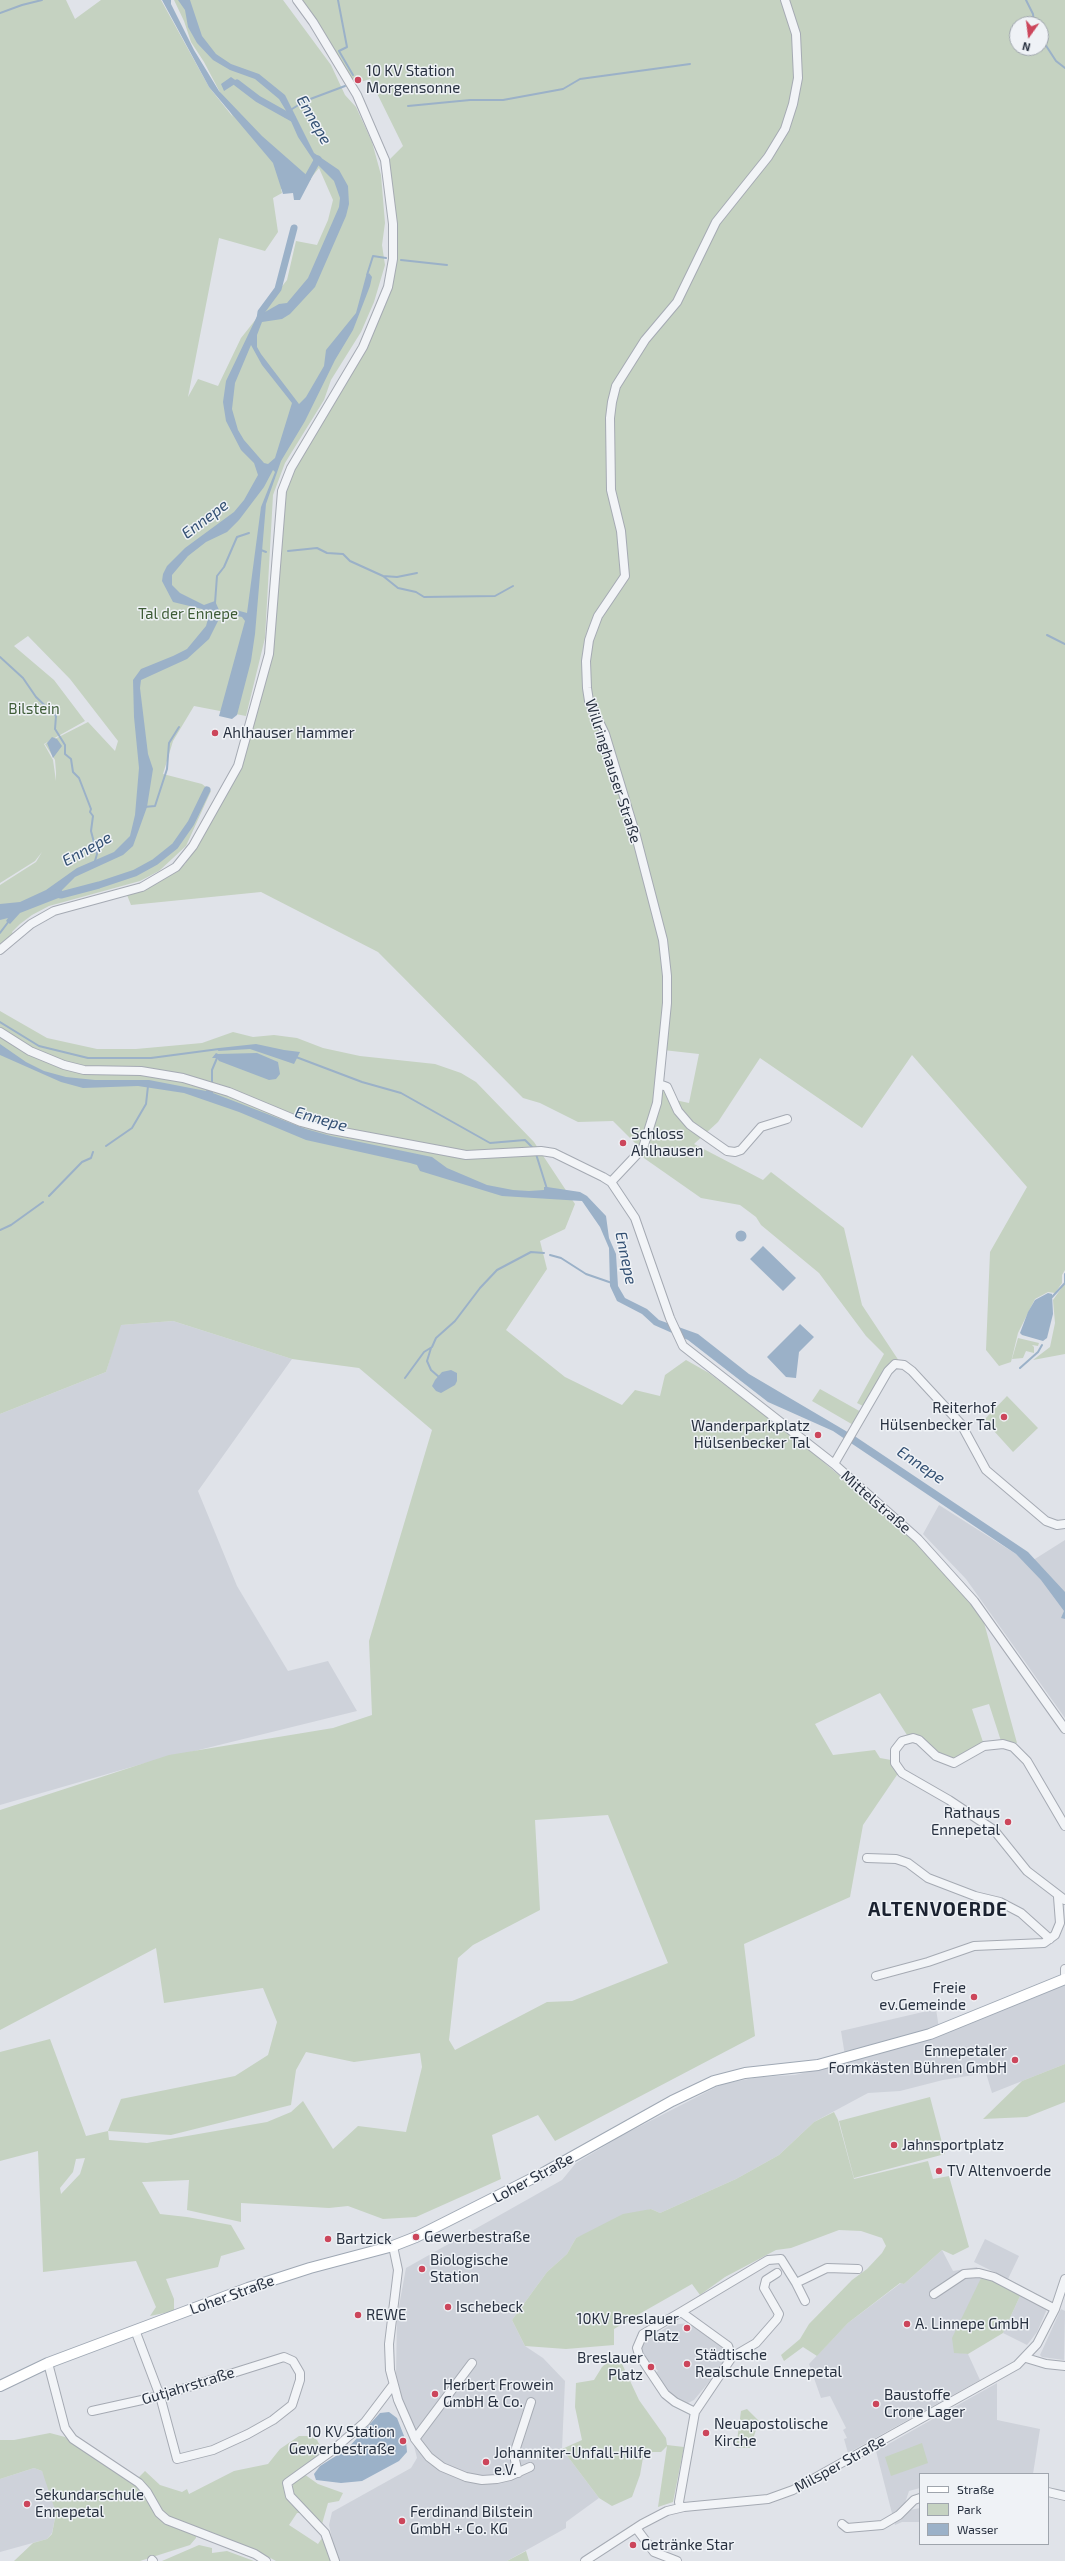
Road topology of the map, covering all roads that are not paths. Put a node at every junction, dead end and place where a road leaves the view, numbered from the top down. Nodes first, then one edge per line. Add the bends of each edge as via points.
1 (297, 0) edge
2 (785, 0) edge
3 (0, 950) edge
4 (0, 1032) edge
5 (659, 1084) junction
6 (787, 1119) dead end
7 (611, 1182) junction
8 (834, 1464) junction
9 (1065, 1524) edge
10 (1065, 1729) edge
11 (1065, 1826) edge
12 (867, 1858) dead end
13 (1061, 1899) edge
14 (1050, 1939) junction
15 (1065, 1969) edge
16 (1065, 1974) edge
17 (876, 1976) dead end
18 (1065, 1979) edge
19 (393, 2246) junction
20 (858, 2269) dead end
21 (777, 2273) dead end
22 (1065, 2279) edge
23 (796, 2283) junction
24 (934, 2294) dead end
25 (805, 2301) dead end
26 (1055, 2308) junction
27 (681, 2312) junction
28 (135, 2330) junction
29 (732, 2357) junction
30 (1026, 2358) junction
31 (48, 2363) junction
32 (472, 2364) dead end
33 (1065, 2366) edge
34 (393, 2385) junction
35 (0, 2386) edge
36 (160, 2396) junction
37 (531, 2402) dead end
38 (92, 2411) dead end
39 (695, 2412) junction
40 (415, 2439) junction
41 (530, 2467) dead end
42 (518, 2473) junction
43 (1049, 2492) edge
44 (1065, 2496) edge
45 (919, 2498) edge
46 (680, 2507) junction
47 (842, 2524) dead end
48 (636, 2528) junction
49 (660, 2559) edge
50 (266, 2561) edge
51 (335, 2561) edge
52 (585, 2561) edge
53 (677, 2561) edge

1 - 3 street via 321,33 357,95 385,160 393,224 393,259 388,286 363,346 291,468 282,491 269,654 238,766 193,846 176,867 158,879 137,888 54,911 31,924
2 - 5 street, Willringhauser Straße via 796,34 798,78 785,129 768,157 716,222 677,302 645,340 616,386 610,418 611,490 621,531 625,576 598,616 589,640 586,676 589,701 605,734 636,836 663,940 668,1004
4 - 7 street via 30,1051 84,1070 157,1073 211,1086 301,1122 327,1129 466,1155 541,1151 570,1160
5 - 6 street via 667,1087 678,1111 690,1125 727,1151 741,1150 760,1127
5 - 7 street, Willringhauser Straße via 657,1103 643,1148
7 - 8 street, Mittelstraße via 635,1218 677,1337 693,1354
8 - 9 street via 888,1371 895,1364 904,1365 960,1424 986,1470 1046,1521 1057,1525
8 - 10 street, Mittelstraße via 948,1569 974,1601
11 - 13 street via 1027,1761 1013,1747 1003,1744 984,1746 954,1763 936,1756 919,1740 907,1739 898,1745 894,1759 897,1766 910,1779 949,1800 994,1830 1027,1871
12 - 14 street via 896,1859 908,1863 928,1878 975,1896 1000,1902 1021,1913
13 - 14 street via 1060,1923 1055,1935
14 - 17 street via 1038,1945 974,1946
15 - 16 street
18 - 19 main road, Loher Straße via 930,2034 818,2064 745,2073 714,2081 442,2225
19 - 28 main road, Loher Straße via 310,2268
19 - 34 street via 398,2270 389,2344
20 - 23 street via 827,2268
21 - 29 street via 766,2280 764,2288 779,2314 777,2319 756,2344
22 - 26 street, Milsper Straße
23 - 25 street
23 - 27 street via 781,2259 768,2260
24 - 26 street via 964,2274 979,2273 994,2277
26 - 30 street, Milsper Straße via 1037,2344
27 - 29 street via 728,2346
27 - 39 street via 643,2334 637,2348 665,2394 680,2406
28 - 31 main road, Loher Straße
28 - 36 street
29 - 39 street
30 - 33 street
30 - 46 street, Milsper Straße via 781,2496
31 - 35 main road, Loher Straße
31 - 50 street via 65,2428 73,2439 138,2483 147,2492 158,2513 167,2520 255,2554
32 - 40 street
34 - 40 street
34 - 51 street via 365,2422 333,2450 287,2483 290,2496 325,2533
36 - 36 street, Gutjahrstraße via 284,2357 293,2361 300,2373 292,2405 273,2420 213,2450 177,2459
36 - 38 street, Gutjahrstraße
37 - 42 street via 516,2448
39 - 46 street
40 - 42 street via 429,2457 442,2467 466,2477 490,2480
41 - 42 street
43 - 44 street
45 - 47 street via 882,2526 847,2528
46 - 48 street, Milsper Straße via 660,2514
48 - 49 street
48 - 52 street, Milsper Straße
49 - 53 street

